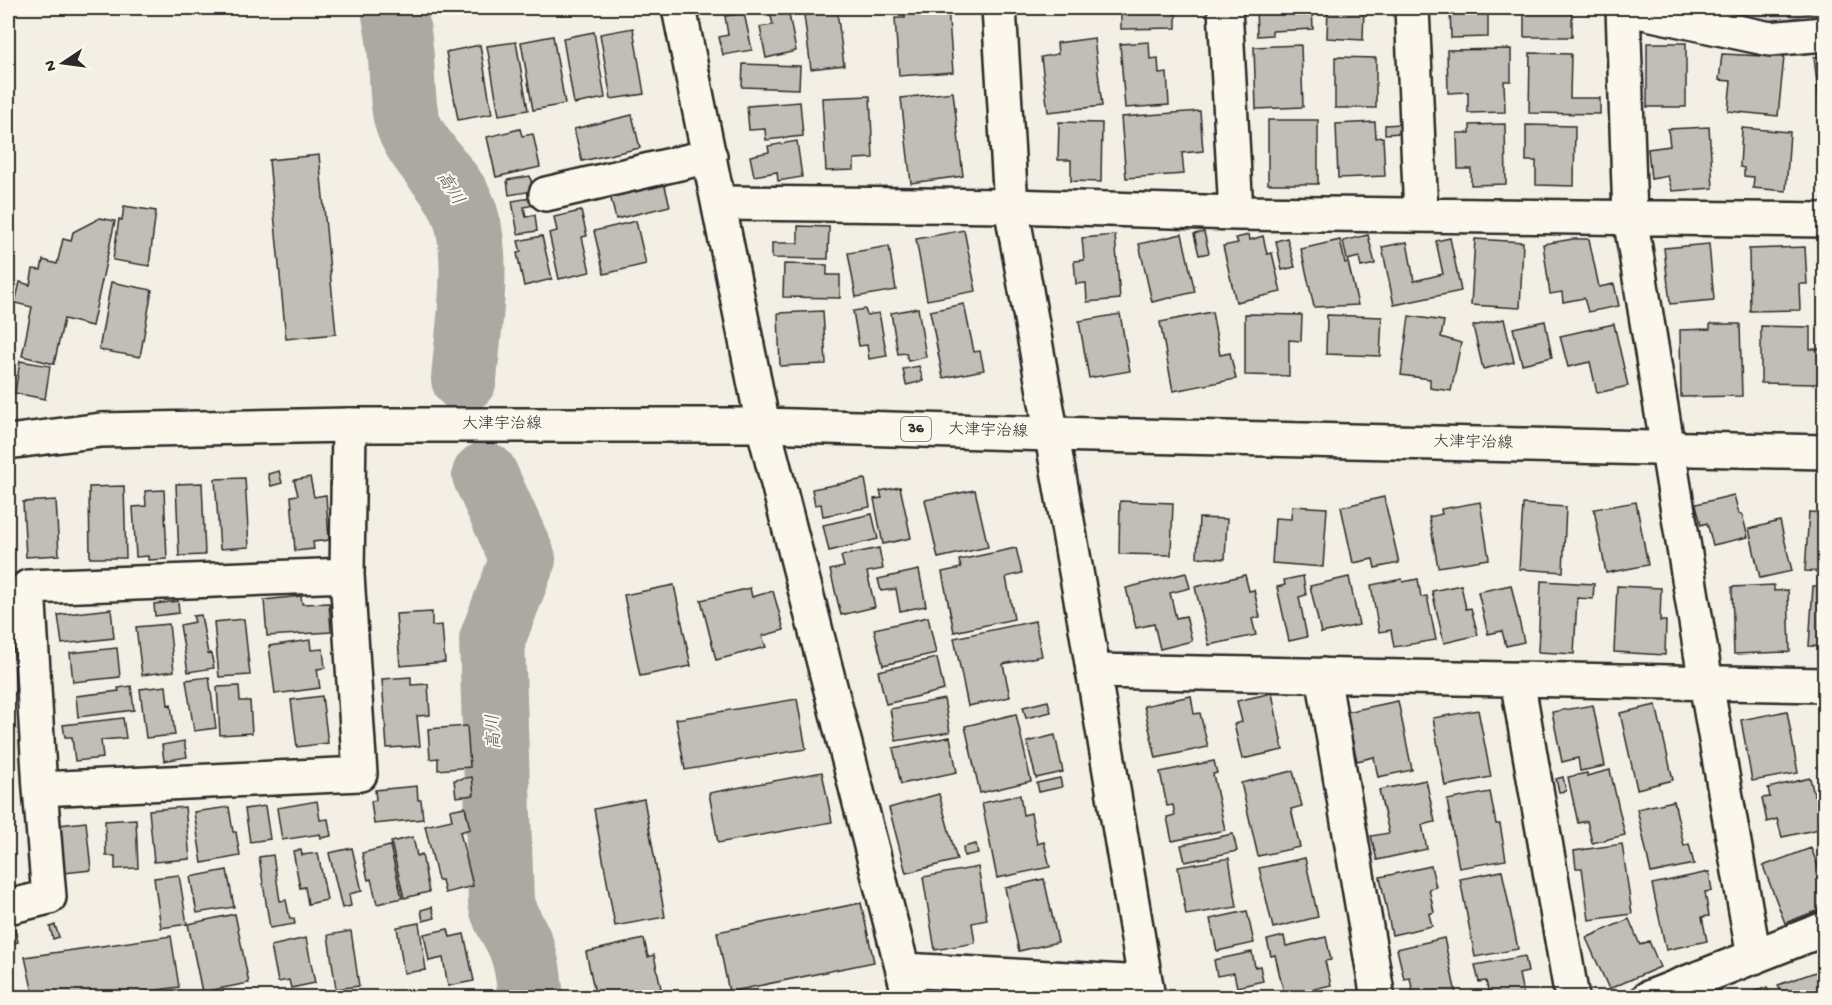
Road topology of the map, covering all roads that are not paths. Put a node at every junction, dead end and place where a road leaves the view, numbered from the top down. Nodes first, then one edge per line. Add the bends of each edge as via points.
1 (679, 8) edge
2 (999, 8) edge
3 (1225, 8) edge
4 (1412, 8) edge
5 (1624, 8) edge
6 (1824, 34) edge
7 (710, 156) junction
8 (546, 194) dead end
9 (719, 203) junction
10 (1011, 206) junction
11 (1236, 213) junction
12 (1420, 215) junction
13 (1630, 218) junction
14 (1824, 220) edge
15 (349, 425) junction
16 (763, 425) junction
17 (1051, 434) junction
18 (8, 442) edge
19 (1666, 448) junction
20 (1824, 452) edge
21 (347, 575) junction
22 (1093, 671) junction
23 (1323, 675) junction
24 (1517, 679) junction
25 (1706, 683) junction
26 (1824, 685) edge
27 (40, 789) junction
28 (8, 908) edge
29 (1824, 929) edge
30 (1754, 957) junction
31 (907, 984) edge
32 (1146, 990) edge
33 (1378, 998) edge
34 (1572, 998) edge
35 (1648, 998) edge

1 - 7 street
2 - 10 street
3 - 11 street
4 - 12 street
5 - 6 street via 1770,39
5 - 13 street
7 - 8 street
7 - 9 street
9 - 10 street
9 - 16 street
10 - 11 street
10 - 17 street
11 - 12 street
12 - 13 street
13 - 14 street
13 - 19 street
15 - 16 street, 大津宇治線 / 36
15 - 18 street, 大津宇治線 / 36 via 101,430
15 - 21 street
16 - 17 street, 大津宇治線 / 36
16 - 31 street
17 - 19 street, 大津宇治線 / 36
17 - 22 street
19 - 20 street, 大津宇治線 / 36
19 - 25 street
21 - 27 street via 360,774
21 - 27 street via 28,587
22 - 23 street
22 - 32 street
23 - 24 street
23 - 33 street
24 - 25 street
24 - 34 street
25 - 26 street
25 - 30 street
27 - 28 street via 49,897
29 - 30 street
30 - 35 street
31 - 32 street

